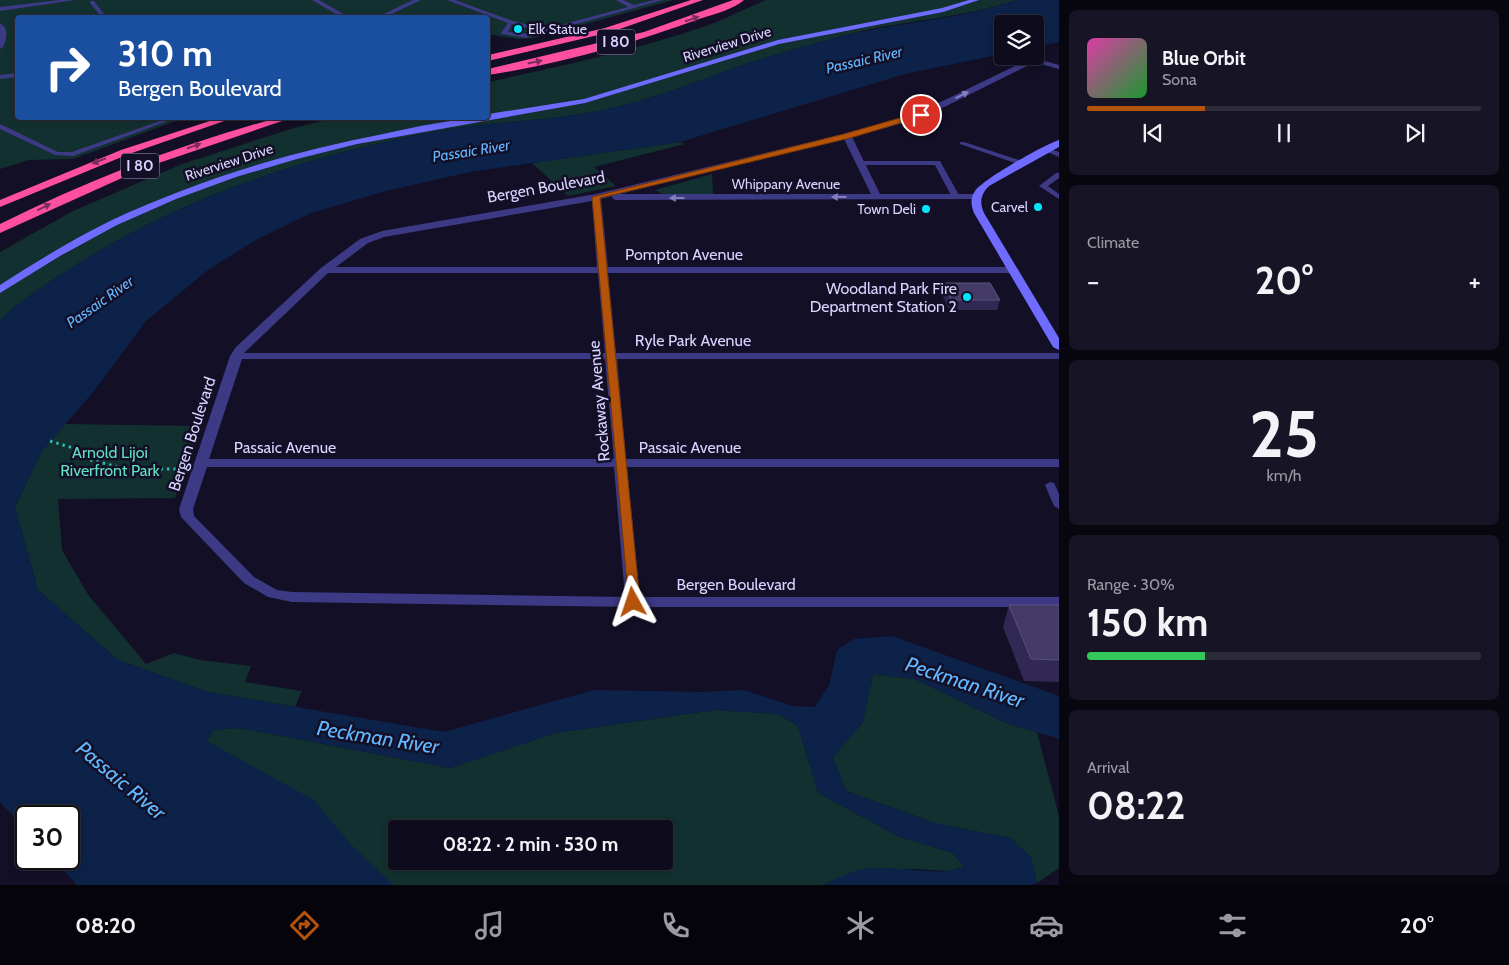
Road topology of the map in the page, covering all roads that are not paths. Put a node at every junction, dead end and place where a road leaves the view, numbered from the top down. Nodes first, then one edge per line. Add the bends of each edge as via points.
1 (72, 0) edge
2 (315, 0) edge
3 (418, 0) edge
4 (450, 0) edge
5 (619, 0) edge
6 (660, 0) edge
7 (699, 0) edge
8 (740, 0) edge
9 (976, 0) edge
10 (81, 1) edge
11 (94, 1) edge
12 (0, 3) edge
13 (22, 6) junction
14 (633, 7) junction
15 (0, 9) edge
16 (103, 15) edge
17 (342, 15) edge
18 (384, 15) edge
19 (510, 22) junction
20 (0, 25) edge
21 (545, 31) junction
22 (0, 47) edge
23 (490, 58) edge
24 (1059, 67) edge
25 (490, 72) edge
26 (15, 75) edge
27 (0, 77) edge
28 (490, 117) edge
29 (167, 120) edge
30 (222, 120) edge
31 (279, 120) edge
32 (472, 120) edge
33 (0, 126) edge
34 (847, 136) junction
35 (962, 143) dead end
36 (1059, 143) edge
37 (1046, 150) junction
38 (1059, 155) edge
39 (1024, 163) junction
40 (860, 164) junction
41 (1059, 175) edge
42 (596, 197) junction
43 (877, 197) junction
44 (956, 197) junction
45 (976, 197) junction
46 (1059, 197) edge
47 (0, 204) edge
48 (0, 229) edge
49 (603, 269) junction
50 (325, 270) junction
51 (1012, 270) junction
52 (0, 290) edge
53 (1059, 347) edge
54 (236, 356) junction
55 (611, 356) junction
56 (1059, 356) edge
57 (621, 463) junction
58 (1059, 464) edge
59 (201, 466) junction
60 (1050, 486) dead end
61 (1059, 506) edge
62 (633, 602) junction
63 (1059, 602) edge

1 - 13 lane
2 - 17 lane
3 - 18 lane
4 - 19 lane
5 - 14 lane
6 - 14 lane
7 - 23 highway, I 80 via 608,30
25 -> 8 highway, I 80 via 627,39
9 - 28 street, Riverview Drive via 943,10 778,42 585,101
10 - 11 lane
11 - 16 lane
12 - 13 lane
13 - 15 lane
14 - 21 lane
19 - 21 lane
19 - 21 lane via 504,34 526,36
20 - 22 lane via 4,40
34 -> 24 street, Bergen Boulevard via 921,115 1030,62
26 - 27 lane
29 - 33 lane via 73,154 57,154
30 -> 47 highway, I 80 via 125,152
48 -> 31 highway, I 80 via 126,171 199,144
32 - 52 street, Riverview Drive via 298,155 216,179 114,222
34 - 40 street
34 - 42 street, Bergen Boulevard
35 - 39 lane
36 - 37 street
37 - 38 lane
37 - 39 street
39 - 45 street via 986,184
40 - 43 street
40 - 44 lane via 937,164
41 - 46 lane via 1044,186
43 -> 42 street, Whippany Avenue
42 - 49 street, Rockaway Avenue
42 - 50 street, Bergen Boulevard via 382,234 364,241
43 - 44 street, Whippany Avenue
44 - 45 street, Whippany Avenue
45 - 51 street via 976,208
49 - 50 street, Pompton Avenue
49 - 51 street, Pompton Avenue
49 - 55 street, Rockaway Avenue
50 - 54 street, Bergen Boulevard via 240,348
51 - 53 street
54 - 55 street, Ryle Park Avenue
54 - 59 street, Bergen Boulevard
55 - 56 street, Ryle Park Avenue
55 - 57 street, Rockaway Avenue
57 - 58 street, Passaic Avenue
57 - 59 street, Passaic Avenue
57 - 62 street, Rockaway Avenue
59 - 62 street, Bergen Boulevard via 186,509 188,517 248,580 273,594 318,599
60 - 61 lane
62 - 63 street, Bergen Boulevard

